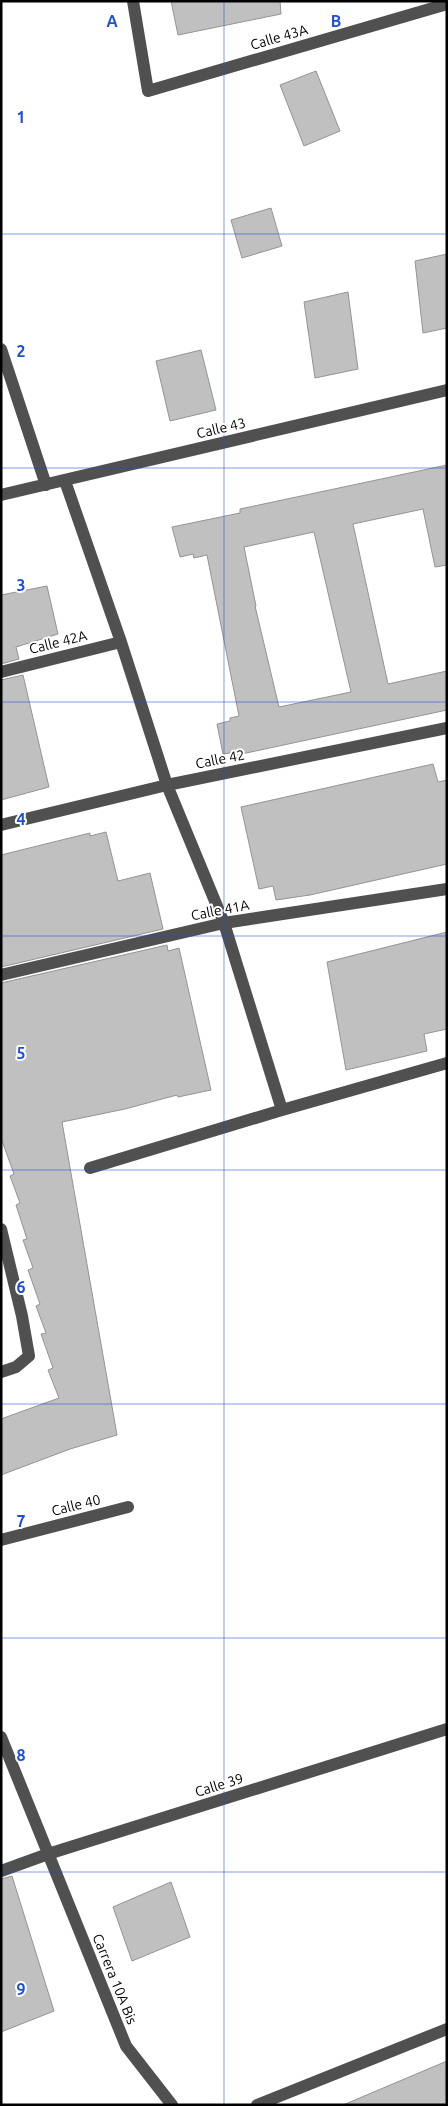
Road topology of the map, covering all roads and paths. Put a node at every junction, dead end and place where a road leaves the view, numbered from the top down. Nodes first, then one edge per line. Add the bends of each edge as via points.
1 (133, 1) edge
2 (447, 4) edge
3 (1, 349) edge
4 (447, 390) edge
5 (65, 481) junction
6 (46, 484) junction
7 (1, 495) edge
8 (121, 642) junction
9 (1, 672) edge
10 (447, 728) edge
11 (167, 785) junction
12 (1, 824) edge
13 (447, 889) edge
14 (224, 923) junction
15 (1, 974) edge
16 (447, 1063) edge
17 (282, 1110) junction
18 (90, 1168) dead end
19 (1, 1229) edge
20 (1, 1372) edge
21 (128, 1507) dead end
22 (1, 1540) edge
23 (447, 1729) edge
24 (1, 1737) edge
25 (48, 1854) junction
26 (1, 1871) edge
27 (447, 2029) edge
28 (172, 2105) edge
29 (258, 2105) edge

1 - 2 street, Calle 43A via 148,91
3 - 6 street
4 - 5 street, Calle 43
5 - 6 street, Calle 43
5 - 8 street
6 - 7 street, Calle 43
8 - 9 street, Calle 42A
8 - 11 street
10 - 11 street, Calle 42
11 - 12 street, Calle 42
11 - 14 street
13 - 14 street, Calle 41A
14 - 15 street, Calle 41A
14 - 17 street
16 - 17 street
17 - 18 street
19 - 20 street via 29,1356 16,1367
21 - 22 street, Calle 40
23 - 25 street, Calle 39
24 - 25 street, Carrera 10A Bis
25 - 26 street, Calle 39
25 - 28 street, Carrera 10A Bis via 126,2046
27 - 29 street

